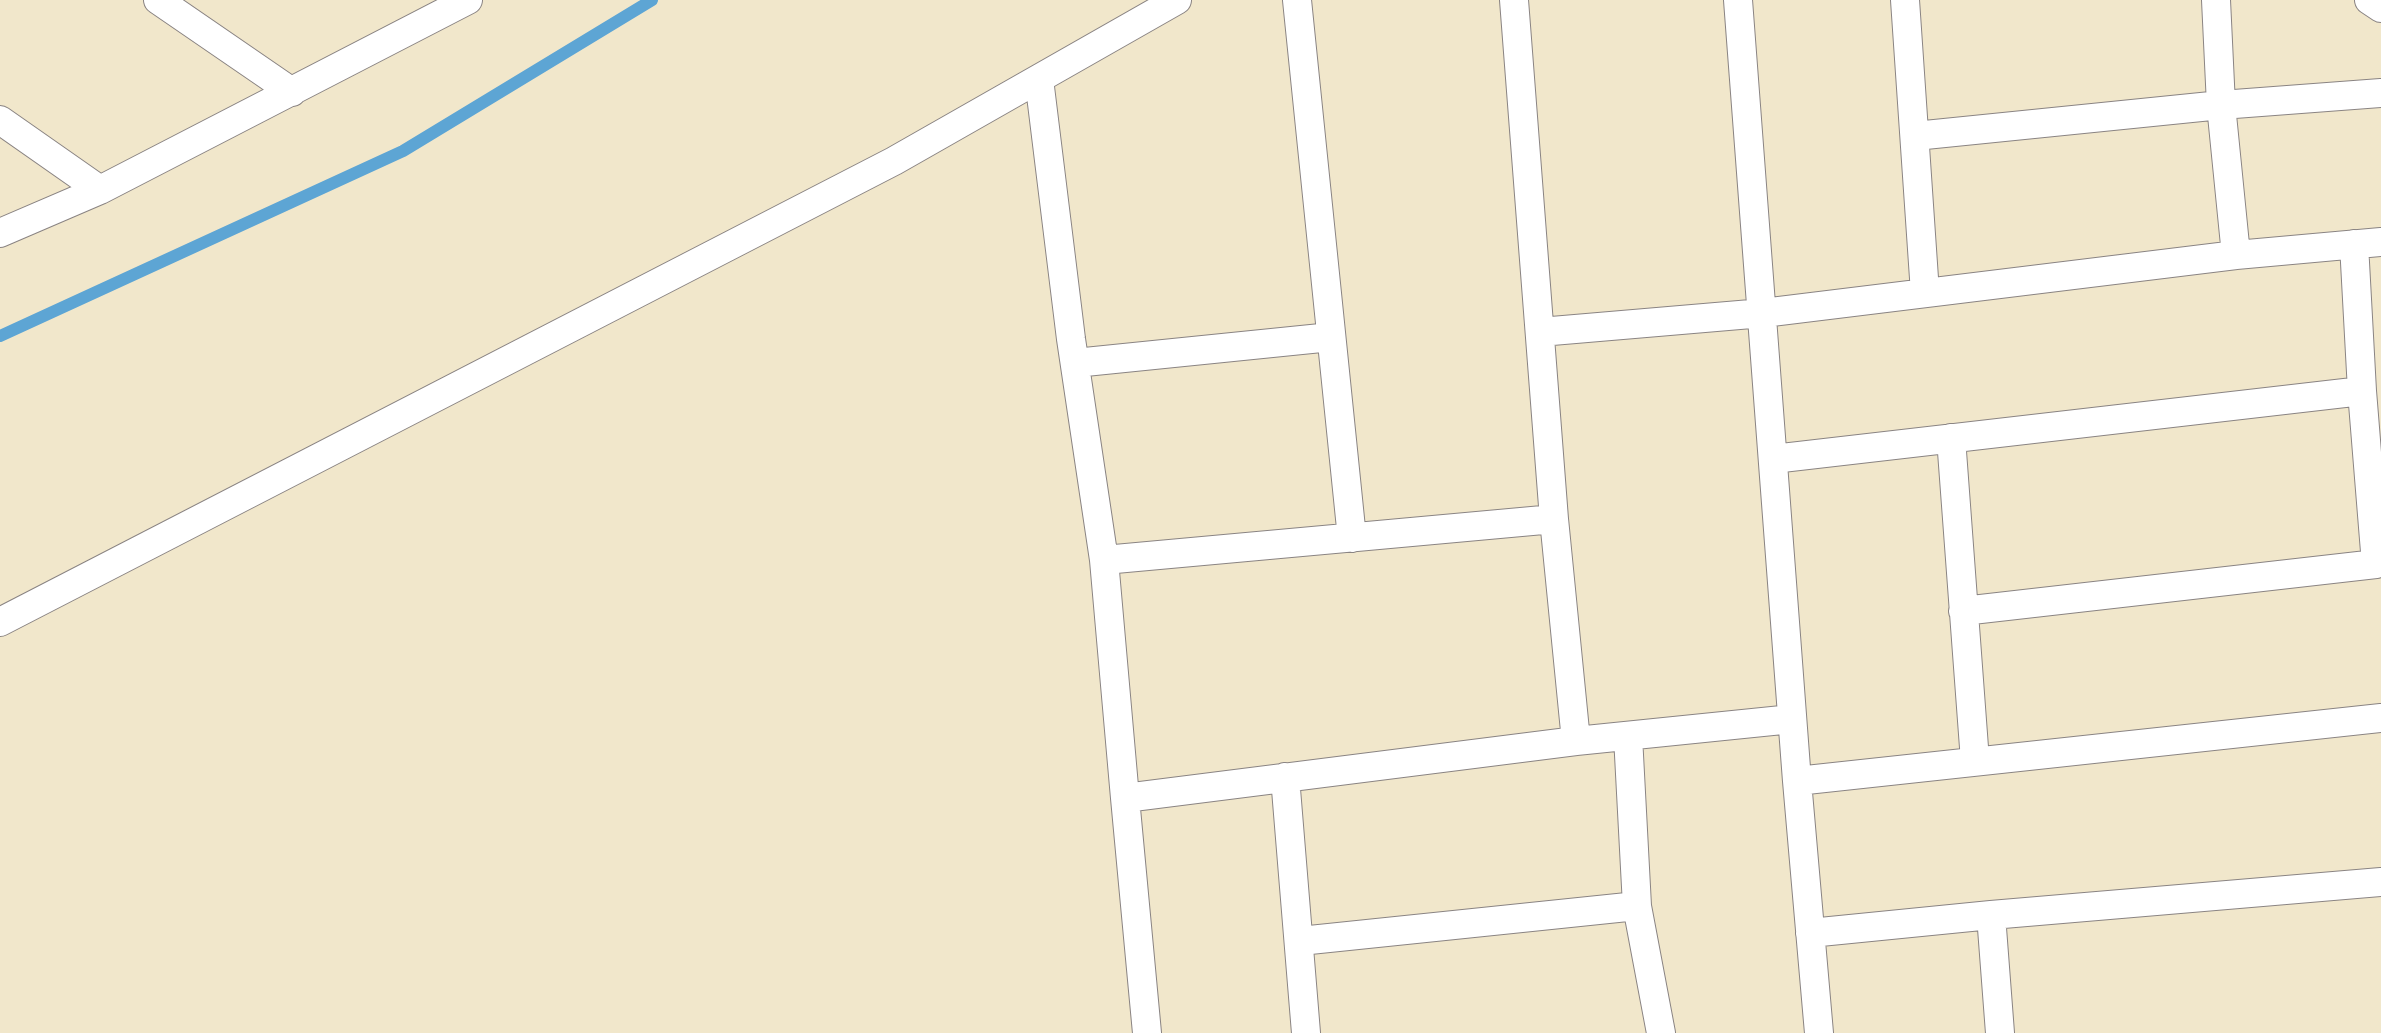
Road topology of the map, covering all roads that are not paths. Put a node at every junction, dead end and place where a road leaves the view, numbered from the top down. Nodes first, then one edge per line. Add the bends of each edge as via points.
1 (158, 0) edge
2 (468, 0) edge
3 (1177, 0) edge
4 (1297, 0) edge
5 (1514, 0) edge
6 (1738, 0) edge
7 (1905, 0) edge
8 (2216, 0) edge
9 (2368, 0) edge
10 (2381, 8) edge
11 (1039, 79) junction
12 (292, 92) junction
13 (2381, 93) edge
14 (2221, 105) junction
15 (0, 120) edge
16 (1914, 136) junction
17 (100, 190) junction
18 (0, 233) edge
19 (2381, 242) edge
20 (2354, 244) junction
21 (2236, 255) junction
22 (1925, 293) junction
23 (1763, 313) junction
24 (1540, 332) junction
25 (1332, 337) junction
26 (1075, 363) junction
27 (2362, 391) junction
28 (1951, 438) junction
29 (1773, 459) junction
30 (1554, 519) junction
31 (1352, 538) junction
32 (1104, 560) junction
33 (2378, 564) edge
34 (1964, 611) junction
35 (0, 622) edge
36 (2381, 718) edge
37 (1792, 719) junction
38 (1628, 736) junction
39 (1576, 741) junction
40 (1975, 762) junction
41 (1285, 778) junction
42 (1797, 780) junction
43 (1125, 798) junction
44 (2381, 882) edge
45 (1637, 906) junction
46 (1990, 915) junction
47 (1810, 933) junction
48 (1300, 941) junction
49 (1147, 1033) edge
50 (1306, 1033) edge
51 (1661, 1033) edge
52 (1819, 1033) edge
53 (2000, 1033) edge

1 - 12 street
2 - 12 street
3 - 11 street
4 - 25 street
5 - 24 street
6 - 23 street
7 - 16 street
8 - 14 street
9 - 10 street
11 - 26 street
11 - 35 street via 894,161
12 - 17 street
13 - 14 street
14 - 16 street
14 - 21 street
15 - 17 street
16 - 22 street
17 - 18 street
19 - 20 street
20 - 21 street
20 - 27 street
21 - 22 street
22 - 23 street
23 - 24 street
23 - 29 street
24 - 30 street
25 - 26 street
25 - 31 street
26 - 32 street
27 - 28 street
27 - 33 street
28 - 29 street
28 - 34 street
29 - 37 street
30 - 31 street
30 - 39 street
31 - 32 street
32 - 43 street
33 - 34 street
34 - 40 street
36 - 40 street
37 - 38 street
37 - 42 street
38 - 39 street
38 - 45 street
39 - 41 street
40 - 42 street
41 - 43 street
41 - 48 street
42 - 47 street
43 - 49 street
44 - 46 street
45 - 48 street
45 - 51 street
46 - 47 street
46 - 53 street
47 - 52 street
48 - 50 street

